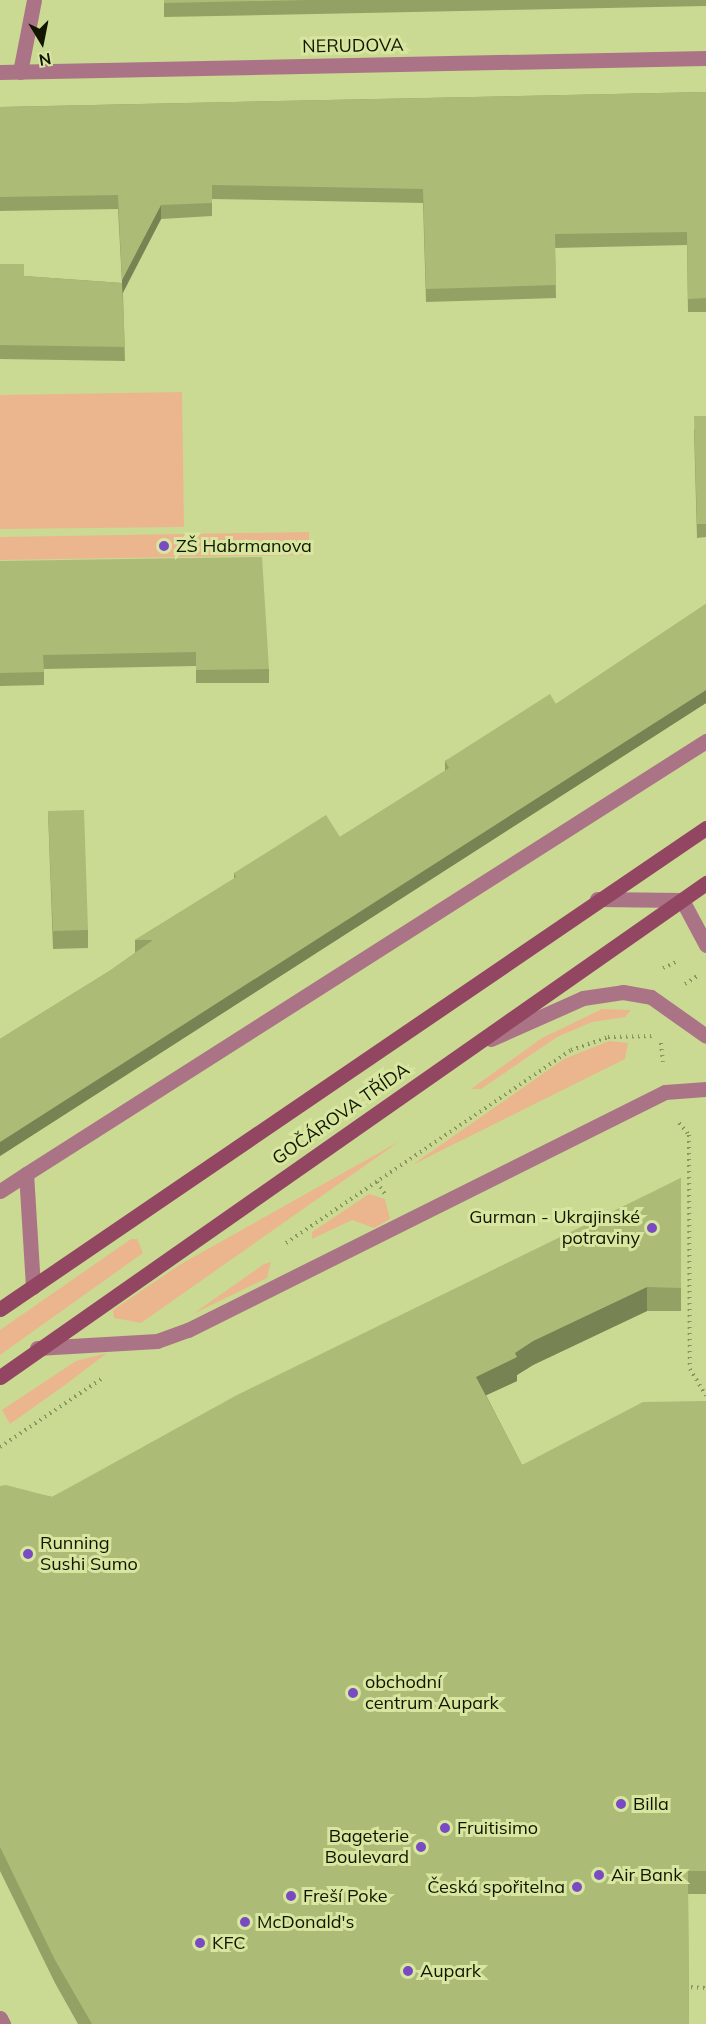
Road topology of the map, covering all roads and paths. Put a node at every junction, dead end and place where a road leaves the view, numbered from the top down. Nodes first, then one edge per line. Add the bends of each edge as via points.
1 (34, 0) edge
2 (706, 58) edge
3 (0, 72) edge
4 (20, 72) junction
5 (706, 741) edge
6 (706, 828) edge
7 (706, 884) edge
8 (597, 899) junction
9 (682, 900) junction
10 (706, 945) edge
11 (685, 958) dead end
12 (658, 979) dead end
13 (706, 1036) edge
14 (469, 1049) junction
15 (706, 1089) edge
16 (665, 1092) junction
17 (26, 1174) junction
18 (0, 1191) edge
19 (278, 1249) dead end
20 (33, 1287) junction
21 (0, 1309) edge
22 (38, 1348) junction
23 (108, 1374) dead end
24 (0, 1377) edge
25 (706, 1396) edge
26 (0, 1447) edge
27 (676, 1986) edge
28 (706, 1988) edge
29 (0, 2018) edge
30 (3, 2024) edge

1 - 4 street
2 - 4 street, NERUDOVA
3 - 4 street, NERUDOVA
5 - 17 street
6 - 8 street, GOČÁROVA TŘÍDA
7 - 9 street, GOČÁROVA TŘÍDA
8 - 9 street
8 - 20 street, GOČÁROVA TŘÍDA
9 - 10 street
9 - 14 street, GOČÁROVA TŘÍDA
11 - 12 path via 663,968
13 - 14 street via 651,997 623,992 583,998
14 - 22 street, GOČÁROVA TŘÍDA
15 - 16 street
16 - 19 path via 660,1036 608,1037 571,1050
16 - 22 street via 188,1330 157,1341
16 - 25 path via 668,1121 680,1123 690,1135 690,1369
17 - 18 street
17 - 20 street
20 - 21 street, GOČÁROVA TŘÍDA
22 - 24 street, GOČÁROVA TŘÍDA
23 - 26 path
27 - 28 path
29 - 30 street

